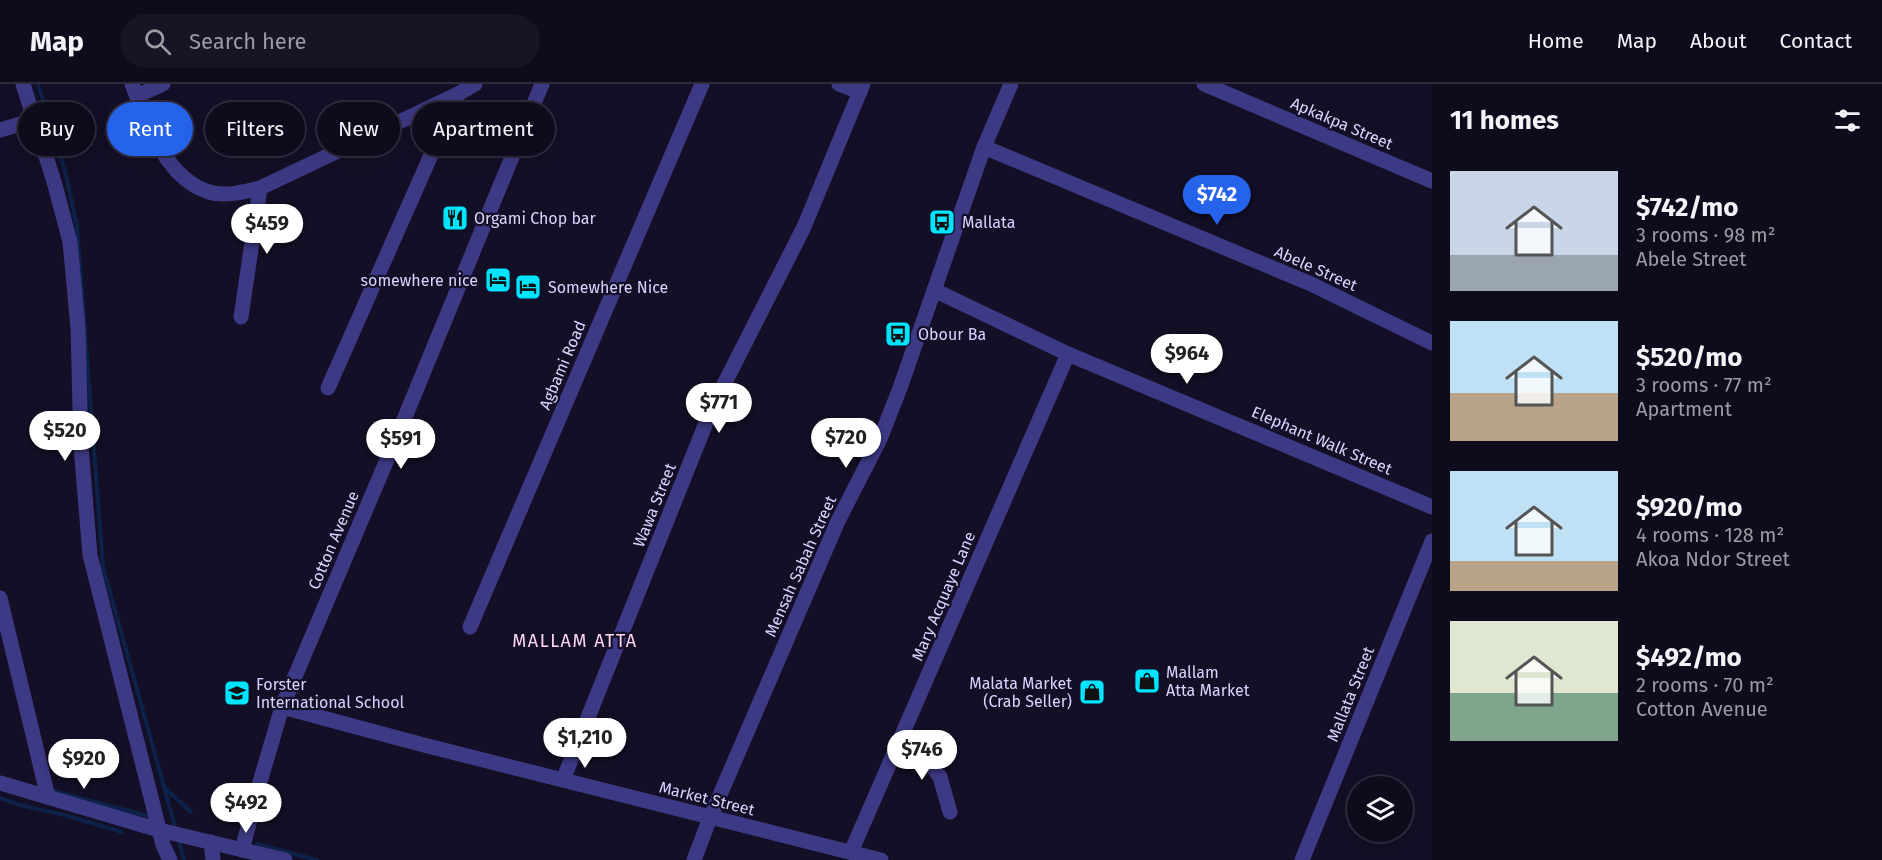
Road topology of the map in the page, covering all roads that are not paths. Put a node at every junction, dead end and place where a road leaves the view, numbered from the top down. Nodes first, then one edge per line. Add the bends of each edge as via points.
1 (23, 84) edge
2 (163, 84) edge
3 (475, 84) edge
4 (542, 84) edge
5 (702, 84) edge
6 (839, 84) edge
7 (1011, 84) edge
8 (1204, 84) edge
9 (862, 88) edge
10 (135, 90) edge
11 (458, 94) junction
12 (28, 102) edge
13 (18, 125) edge
14 (0, 130) edge
15 (984, 147) junction
16 (46, 156) edge
17 (1432, 181) edge
18 (260, 188) junction
19 (934, 290) junction
20 (241, 317) dead end
21 (1432, 343) edge
22 (1068, 354) junction
23 (328, 388) dead end
24 (1432, 507) edge
25 (1432, 541) edge
26 (0, 598) edge
27 (470, 627) dead end
28 (282, 707) junction
29 (897, 748) junction
30 (563, 780) junction
31 (0, 783) edge
32 (48, 797) junction
33 (950, 812) dead end
34 (710, 818) junction
35 (159, 830) junction
36 (206, 841) junction
37 (243, 850) junction
38 (851, 852) junction
39 (170, 860) edge
40 (213, 860) edge
41 (285, 860) edge
42 (694, 860) edge
43 (881, 860) edge
44 (1302, 860) edge

1 - 12 street
2 - 10 street
3 - 11 street
4 - 28 street, Cotton Avenue
5 - 27 street, Agbami Road
6 - 9 street
7 - 15 street, Mensah Sabah Street
8 - 17 street, Apkakpa Street
9 - 30 street, Wawa Street via 804,227 712,408
10 - 18 street via 162,153 180,176 209,192
11 - 18 street
11 - 23 street
13 - 14 street
15 - 19 street, Mensah Sabah Street
15 - 21 street, Abele Street via 1311,284
16 - 35 street via 70,242 90,555
18 - 20 street
19 - 22 street, Elephant Walk Street
19 - 34 street, Mensah Sabah Street via 880,439 838,521
22 - 24 street, Elephant Walk Street
22 - 29 street, Mary Acquaye Lane
25 - 44 street, Mallata Street
26 - 32 street
28 - 30 street, Market Street
28 - 37 street, Cotton Avenue
29 - 33 street via 932,766 940,777
29 - 38 street, Mary Acquaye Lane
30 - 34 street, Market Street
31 - 32 street
32 - 35 street
34 - 38 street, Market Street
34 - 42 street, Mensah Sabah Street
35 - 36 street
35 - 39 street
36 - 37 street
36 - 40 street
37 - 41 street
38 - 43 street, Market Street

